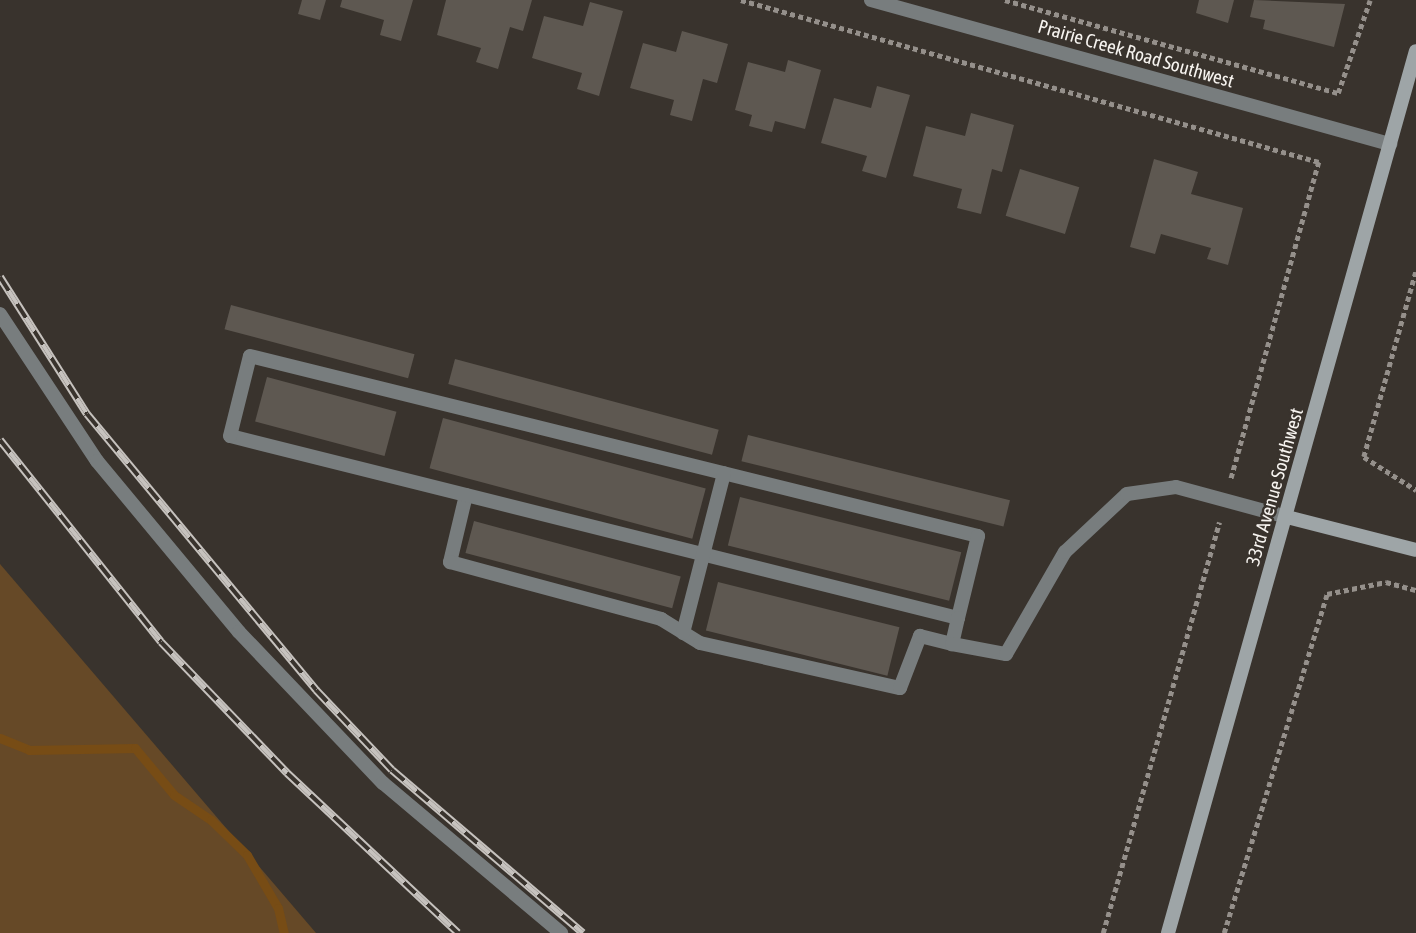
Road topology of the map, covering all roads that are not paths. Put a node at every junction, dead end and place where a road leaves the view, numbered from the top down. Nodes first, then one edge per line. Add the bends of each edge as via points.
1 (871, 0) edge
2 (1416, 51) edge
3 (1390, 144) junction
4 (0, 314) edge
5 (724, 473) junction
6 (466, 495) junction
7 (1287, 517) junction
8 (1416, 550) edge
9 (704, 554) junction
10 (958, 618) junction
11 (683, 633) junction
12 (952, 644) junction
13 (561, 933) edge
14 (1168, 933) edge

1 - 3 street, Prairie Creek Road Southwest
2 - 3 street, 33rd Avenue Southwest
3 - 7 street, 33rd Avenue Southwest
4 - 13 street via 97,461 239,632 383,783
5 - 6 street via 250,356 230,436
5 - 9 street
5 - 10 street via 978,536
6 - 9 street
6 - 11 street via 450,562 661,619
7 - 8 street
7 - 12 street via 1176,487 1127,494 1065,552 1006,654
7 - 14 street, 33rd Avenue Southwest
9 - 10 street
9 - 11 street
10 - 12 street
11 - 12 street via 700,643 900,688 920,636

